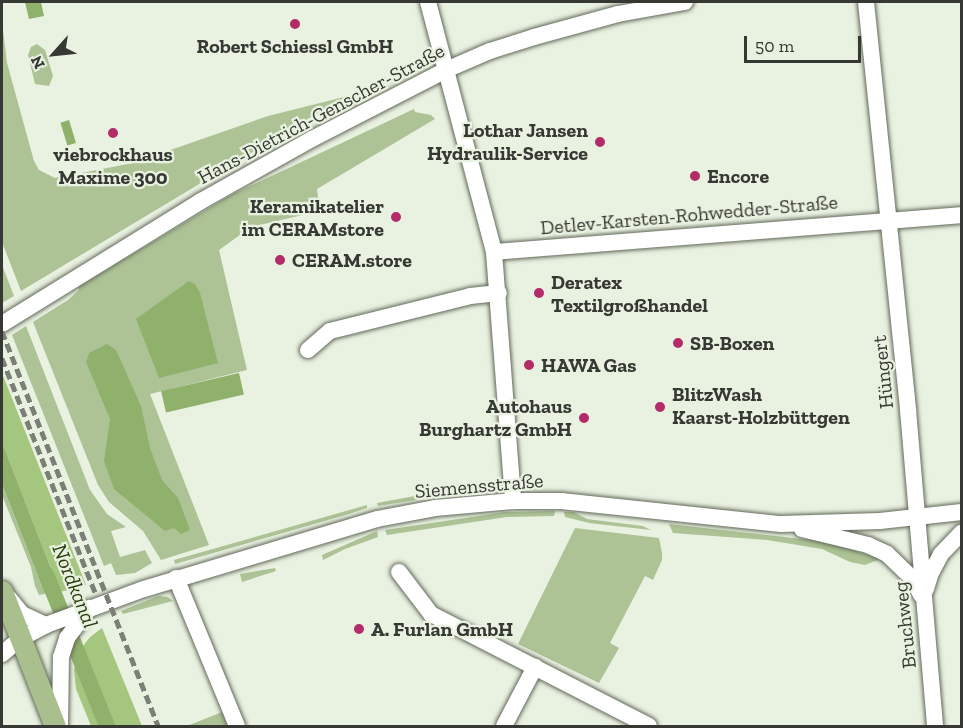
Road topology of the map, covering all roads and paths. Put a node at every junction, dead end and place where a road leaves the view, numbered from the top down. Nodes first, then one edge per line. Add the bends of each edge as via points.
1 (428, 2) edge
2 (685, 2) edge
3 (866, 2) edge
4 (446, 70) junction
5 (962, 215) edge
6 (888, 220) junction
7 (494, 252) junction
8 (499, 293) junction
9 (2, 324) edge
10 (308, 350) dead end
11 (513, 501) junction
12 (962, 512) edge
13 (916, 519) junction
14 (781, 524) junction
15 (962, 532) edge
16 (399, 572) dead end
17 (176, 578) junction
18 (2, 590) edge
19 (923, 599) junction
20 (91, 608) junction
21 (46, 625) junction
22 (20, 639) junction
23 (2, 654) edge
24 (535, 667) junction
25 (55, 726) edge
26 (60, 726) edge
27 (237, 726) edge
28 (504, 726) edge
29 (649, 726) edge
30 (935, 726) edge

1 - 4 street
2 - 4 street, Hans-Dietrich-Genscher-Straße via 618,14 534,37
3 - 6 street, Hüngert
4 - 7 street
4 - 9 street, Hans-Dietrich-Genscher-Straße via 201,201
5 - 6 street
6 - 7 street, Detlev-Karsten-Rohwedder-Straße
6 - 13 street, Hüngert
7 - 8 street
8 - 10 street via 470,296 330,331
8 - 11 street
11 - 14 street, Siemensstraße via 581,502
11 - 17 street, Siemensstraße via 435,508 378,519
12 - 13 street, Siemensstraße
13 - 14 street, Siemensstraße
13 - 19 street, Bruchweg
14 - 19 street via 868,545 887,554 913,579
15 - 19 street via 941,554
16 - 24 street via 431,614
17 - 20 street, Siemensstraße
17 - 27 street
18 - 21 street via 22,614
18 - 22 main road
19 - 30 street, Bruchweg
20 - 21 street, Siemensstraße
20 - 26 street via 67,638 61,657
21 - 22 street, Siemensstraße
22 - 23 street, Siemensstraße
22 - 25 main road
24 - 28 street
24 - 29 street

